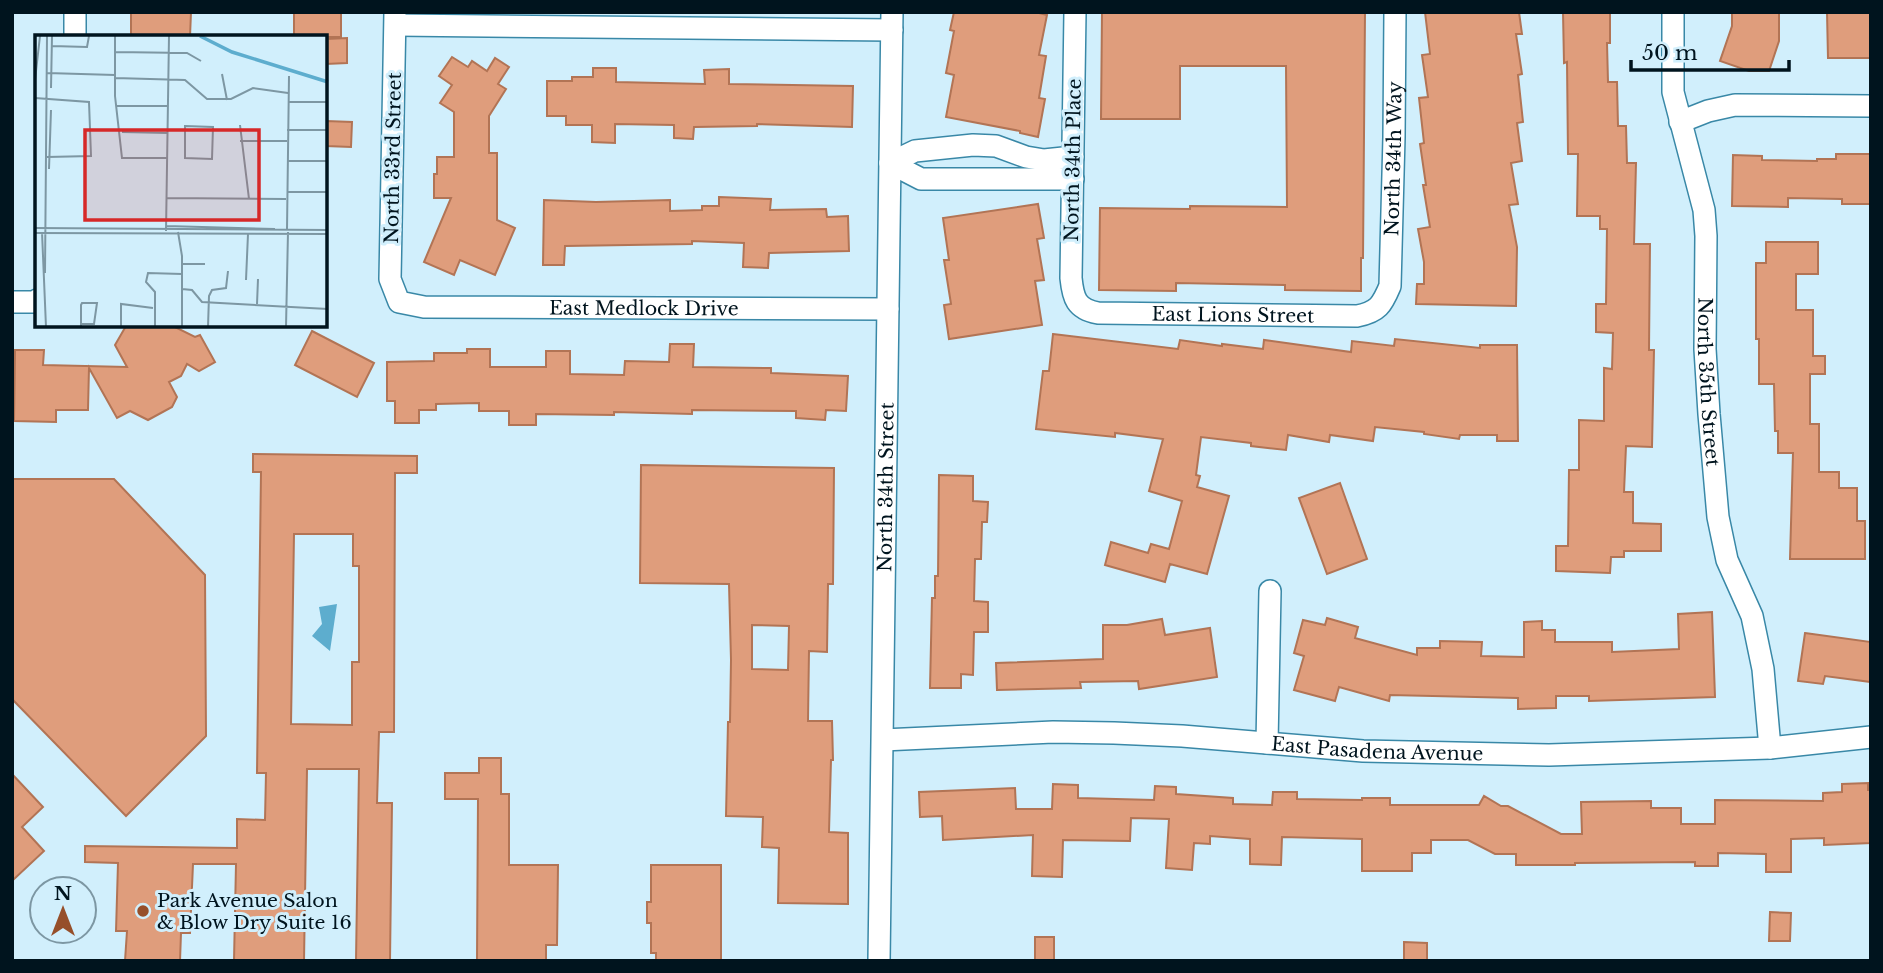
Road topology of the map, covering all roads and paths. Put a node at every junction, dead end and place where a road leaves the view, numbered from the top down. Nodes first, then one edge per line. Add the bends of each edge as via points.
1 (75, 12) edge
2 (1075, 12) edge
3 (1395, 12) edge
4 (1673, 12) edge
5 (396, 19) edge
6 (892, 21) edge
7 (75, 35) edge
8 (1871, 106) edge
9 (1680, 122) junction
10 (972, 145) junction
11 (890, 163) junction
12 (1073, 168) junction
13 (972, 180) junction
14 (35, 300) edge
15 (12, 302) edge
16 (399, 302) joint
17 (1383, 302) joint
18 (1079, 306) joint
19 (888, 309) junction
20 (1270, 591) dead end
21 (1871, 737) edge
22 (883, 740) junction
23 (1267, 744) junction
24 (1770, 748) junction
25 (879, 961) edge

1 - 7 street
2 - 12 street, North 34th Place
3 - 17 street, North 34th Way via 1390,286
4 - 9 street, North 35th Street via 1673,92
5 - 6 street
5 - 16 street, North 33rd Street via 390,279
6 - 11 street, North 34th Street
8 - 9 street via 1735,105
9 - 24 street, North 35th Street via 1706,236 1705,349 1718,517 1727,559 1752,616 1763,669
10 - 11 street via 915,151
10 - 12 street via 996,146
10 - 13 street
11 - 13 street via 921,179
11 - 19 street, North 34th Street
12 - 13 street
12 - 18 street, North 34th Place via 1071,278
14 - 15 street
16 - 19 street, East Medlock Drive via 424,307
17 - 18 street, East Lions Street via 1371,313 1357,316 1098,313
19 - 22 street, North 34th Street
20 - 23 street
21 - 24 street, East Pasadena Avenue
22 - 23 street, East Pasadena Avenue via 1053,732
22 - 25 street, North 34th Street
23 - 24 street, East Pasadena Avenue via 1549,755

